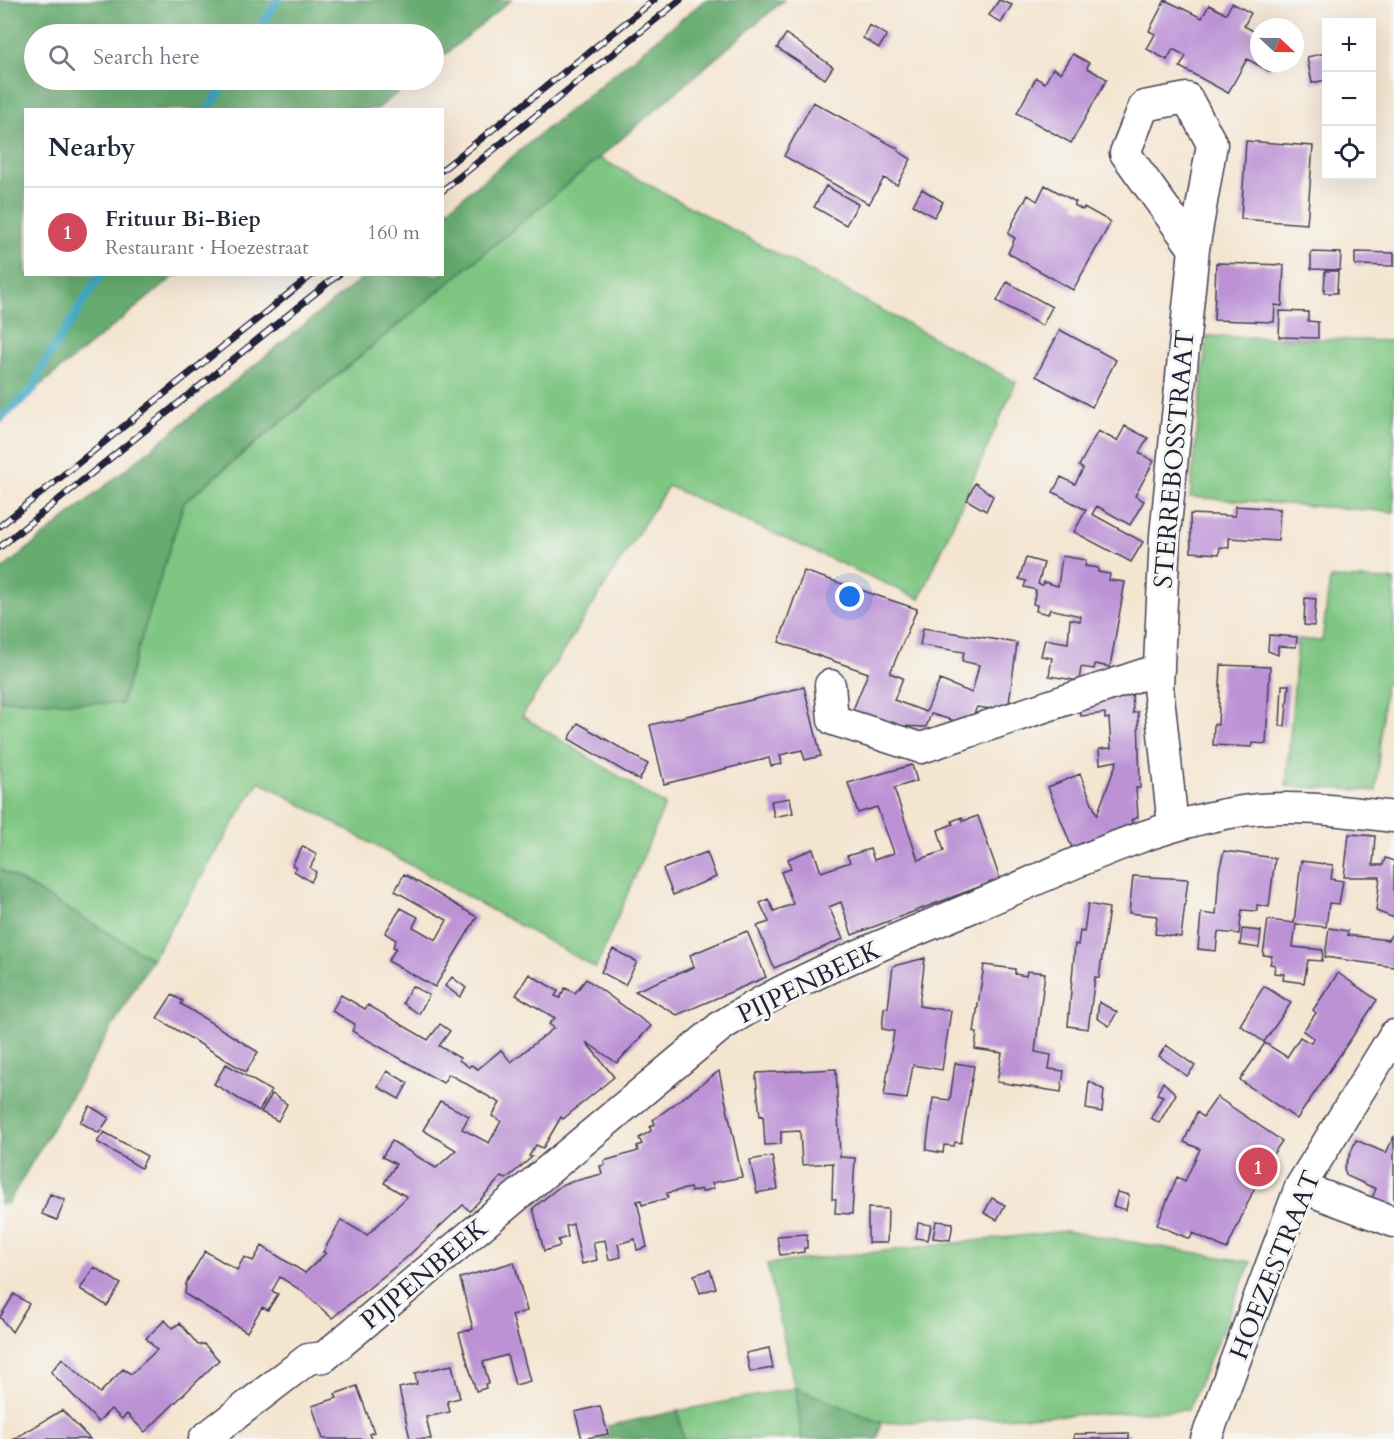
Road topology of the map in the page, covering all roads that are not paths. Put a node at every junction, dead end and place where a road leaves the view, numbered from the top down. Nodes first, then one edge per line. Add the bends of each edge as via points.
1 (1194, 249) dead end
2 (1159, 669) junction
3 (830, 685) dead end
4 (1394, 817) edge
5 (1173, 826) junction
6 (1394, 1035) edge
7 (1300, 1187) junction
8 (1394, 1222) edge
9 (204, 1439) edge
10 (1206, 1439) edge

1 - 2 street, STERREBOSSTRAAT via 1165,535
2 - 3 street via 921,748 833,720
2 - 5 street, STERREBOSSTRAAT
4 - 5 street, PIJPENBEEK via 1317,808 1238,811
5 - 9 street, PIJPENBEEK via 1109,849 758,1002 651,1084 324,1358 308,1359
6 - 7 street, HOEZESTRAAT
7 - 8 street
7 - 10 street, HOEZESTRAAT

